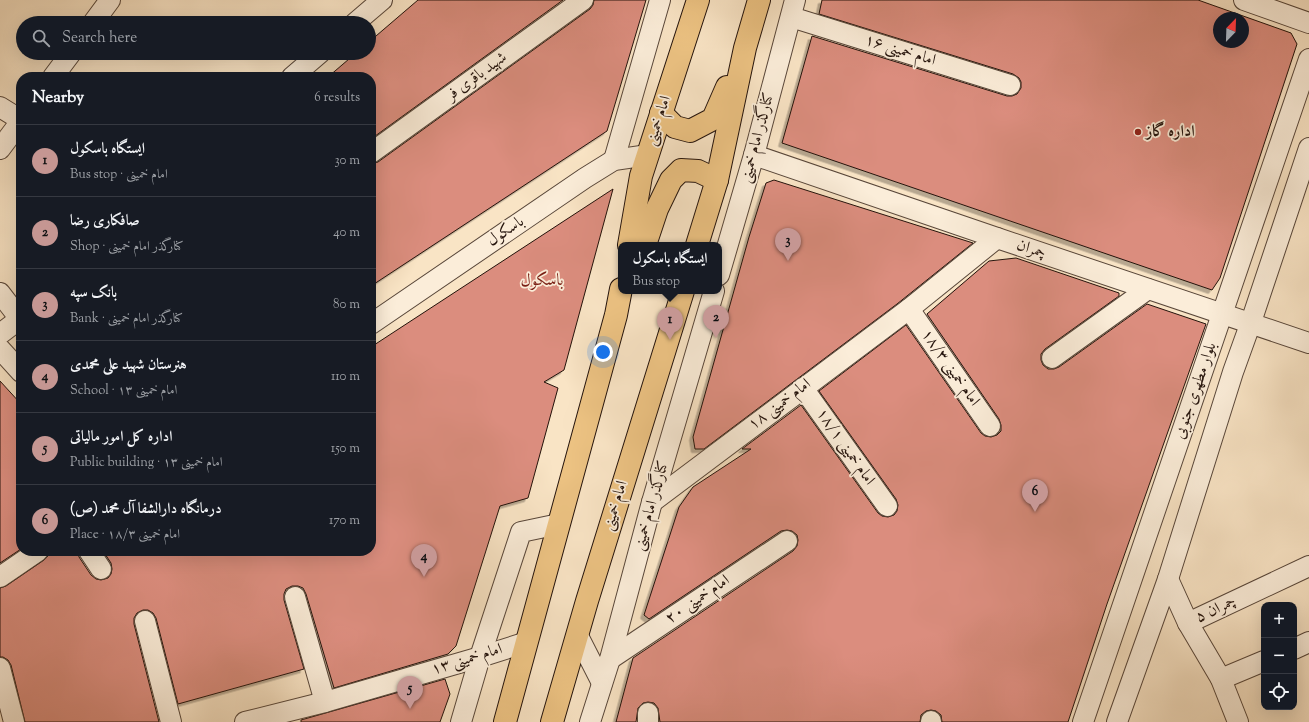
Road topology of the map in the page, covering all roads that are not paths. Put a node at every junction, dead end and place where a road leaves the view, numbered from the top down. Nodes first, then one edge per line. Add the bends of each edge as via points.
1 (110, 0) edge
2 (382, 0) edge
3 (583, 0) edge
4 (660, 0) edge
5 (698, 0) edge
6 (759, 0) edge
7 (1244, 0) edge
8 (793, 8) edge
9 (98, 16) edge
10 (363, 16) edge
11 (1309, 23) edge
12 (745, 48) junction
13 (1309, 59) edge
14 (66, 60) edge
15 (312, 60) edge
16 (57, 72) edge
17 (298, 72) edge
18 (1010, 85) dead end
19 (0, 107) edge
20 (661, 113) junction
21 (16, 118) edge
22 (16, 128) edge
23 (1309, 148) edge
24 (0, 149) edge
25 (376, 149) edge
26 (648, 155) junction
27 (754, 155) junction
28 (614, 160) junction
29 (717, 180) junction
30 (997, 238) junction
31 (630, 242) edge
32 (646, 242) edge
33 (698, 242) edge
34 (722, 265) edge
35 (1236, 276) junction
36 (1148, 289) junction
37 (0, 293) edge
38 (620, 294) edge
39 (625, 294) edge
40 (682, 294) edge
41 (713, 294) edge
42 (1261, 294) junction
43 (909, 309) junction
44 (16, 314) edge
45 (1222, 314) junction
46 (616, 315) junction
47 (376, 321) edge
48 (16, 322) edge
49 (1252, 322) junction
50 (0, 334) edge
51 (1309, 343) edge
52 (0, 349) edge
53 (1208, 357) junction
54 (1052, 358) dead end
55 (16, 367) edge
56 (1233, 372) junction
57 (803, 388) junction
58 (990, 426) dead end
59 (652, 502) junction
60 (887, 506) dead end
61 (559, 524) junction
62 (787, 541) dead end
63 (31, 556) edge
64 (92, 556) edge
65 (1309, 566) edge
66 (101, 569) dead end
67 (0, 577) edge
68 (1168, 578) junction
69 (295, 597) dead end
70 (145, 621) dead end
71 (1188, 623) junction
72 (578, 634) junction
73 (527, 642) junction
74 (1309, 642) edge
75 (1297, 648) edge
76 (480, 657) junction
77 (610, 659) junction
78 (1261, 662) edge
79 (0, 668) edge
80 (1221, 679) junction
81 (602, 683) junction
82 (325, 702) junction
83 (14, 722) edge
84 (171, 722) edge
85 (246, 722) edge
86 (461, 722) edge
87 (505, 722) edge
88 (552, 722) edge
89 (590, 722) edge
90 (1083, 722) edge
91 (1117, 722) edge
92 (1238, 722) edge

1 - 9 street
2 - 10 street
3 - 25 street, شهید باقری فر
4 - 28 street
5 - 20 main road, امام خمینی
6 - 12 main road
7 - 11 street
8 - 18 street, امام خمینی ۱۶
8 - 27 street, کنارگذر امام خمینی
12 - 20 main road via 713,119 690,131 674,127
12 - 29 main road
13 - 35 street, بلوار مطهری جنوبی
14 - 16 street
15 - 17 street
19 - 21 street
20 - 26 main road, امام خمینی
22 - 24 street
23 - 42 street, بلوار مطهری جنوبی
26 - 28 street, باسکول
26 - 31 main road, امام خمینی via 641,176
27 - 30 street, چمران
27 - 34 street, کنارگذر امام خمینی
28 - 47 street, باسکول
29 - 32 main road via 698,171 681,170 671,180 657,209
29 - 33 main road
30 - 36 street, چمران
30 - 43 street, امام خمینی ۱۸
35 - 42 street via 1242,292 1250,298
35 - 45 street, بلوار مطهری جنوبی
36 - 45 street, چمران
36 - 54 street
37 - 44 street
38 - 46 main road
39 - 46 main road
40 - 72 main road, امام خمینی
41 - 59 street, کنارگذر امام خمینی
42 - 49 street, بلوار مطهری جنوبی
43 - 57 street, امام خمینی ۱۸
43 - 58 street, امام خمینی ۱۸/۳
45 - 49 street, چمران
45 - 53 street, بلوار مطهری جنوبی
46 - 61 main road
48 - 50 street
49 - 51 street, چمران
49 - 56 street, بلوار مطهری جنوبی
52 - 55 street
53 - 56 street via 1226,351 1232,359
53 - 90 street, بلوار مطهری جنوبی
56 - 68 street, بلوار مطهری جنوبی
57 - 59 street, امام خمینی ۱۸
57 - 60 street, امام خمینی ۱۸/۱
59 - 77 street, کنارگذر امام خمینی
61 - 73 main road
61 - 76 street via 521,532
62 - 77 street, امام خمینی ۲۰
63 - 67 street
64 - 66 street
65 - 71 street, چمران ۵
68 - 71 street
68 - 91 street, بلوار مطهری جنوبی
69 - 82 street
70 - 84 street
71 - 80 street
72 - 81 street
72 - 88 main road, امام خمینی
73 - 76 street, امام خمینی ۱۳
73 - 87 main road
74 - 75 street
76 - 82 street, امام خمینی ۱۳
76 - 86 street
77 - 81 street, کنارگذر امام خمینی
78 - 80 street
79 - 83 street
80 - 92 street
81 - 89 street, کنارگذر امام خمینی
82 - 85 street, امام خمینی ۱۳

